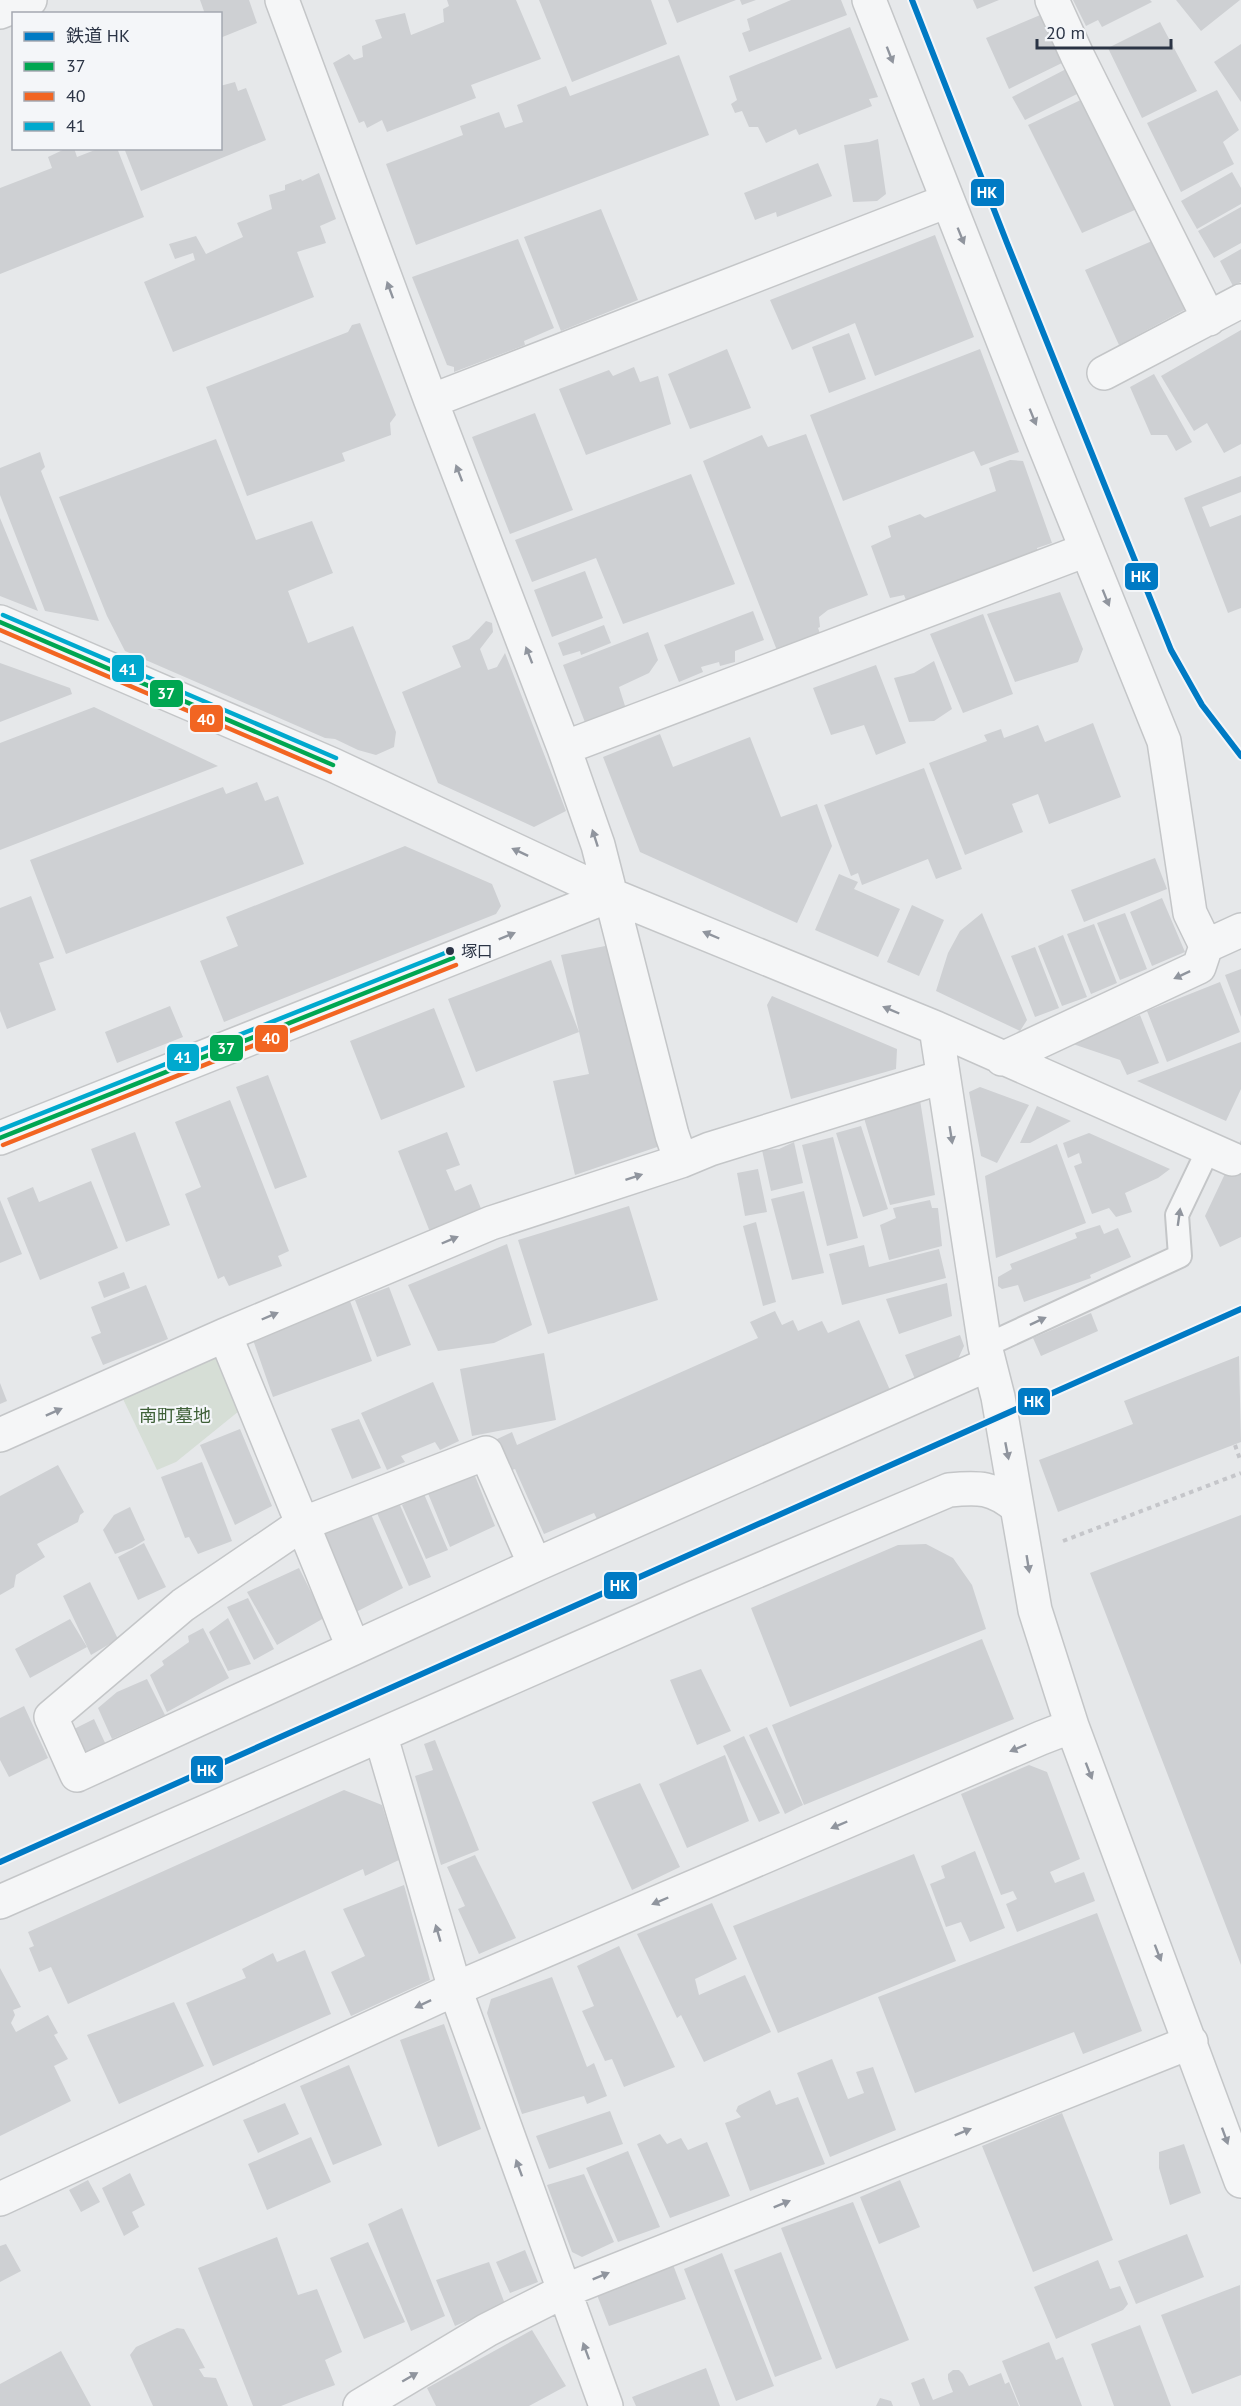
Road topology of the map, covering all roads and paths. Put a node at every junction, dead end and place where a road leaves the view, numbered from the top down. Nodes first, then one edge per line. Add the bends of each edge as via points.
1 (30, 0) edge
2 (282, 0) edge
3 (869, 0) edge
4 (1052, 0) edge
5 (0, 12) edge
6 (947, 201) junction
7 (1241, 300) edge
8 (1209, 319) junction
9 (1104, 373) dead end
10 (431, 401) junction
11 (1086, 550) junction
12 (0, 622) edge
13 (564, 748) junction
14 (611, 895) junction
15 (1241, 930) edge
16 (1206, 946) junction
17 (936, 1028) junction
18 (1002, 1059) junction
19 (942, 1077) junction
20 (0, 1138) edge
21 (1220, 1154) joint
22 (681, 1161) junction
23 (225, 1335) junction
24 (987, 1355) junction
25 (0, 1435) edge
26 (1234, 1445) dead end
27 (1241, 1462) edge
28 (1241, 1473) edge
29 (1017, 1507) junction
30 (302, 1524) junction
31 (1027, 1556) junction
32 (535, 1565) junction
33 (353, 1647) junction
34 (1072, 1726) junction
35 (381, 1737) junction
36 (0, 1902) edge
37 (454, 1989) junction
38 (1191, 2042) junction
39 (1241, 2181) edge
40 (1, 2196) edge
41 (564, 2291) junction
42 (360, 2406) edge
43 (606, 2406) edge

1 - 5 street
10 -> 2 street
3 -> 6 street
4 - 8 street
6 - 10 street
6 -> 11 street
7 - 8 street
8 - 9 street
13 -> 10 street
11 - 13 street
11 -> 16 street via 1164,741 1190,913
14 -> 12 street via 333,765
14 -> 13 street
17 -> 14 street
20 -> 14 street
14 - 22 street
15 - 16 street
16 -> 18 street via 1199,967
17 - 18 street
17 - 19 street
18 - 21 street
19 - 22 street
19 -> 24 street
24 -> 21 lane via 1180,1256 1177,1215
23 -> 22 street via 491,1223
25 -> 23 street
23 - 30 street
24 -> 29 street
24 - 32 street
26 - 27 path
28 - 31 path
29 - 31 street
29 - 35 street via 991,1490 949,1490 674,1606
30 - 32 street via 486,1452
30 - 33 street
30 - 33 street via 183,1605 51,1717 77,1775
31 -> 34 street via 1035,1610
32 - 33 street
34 -> 37 street
34 -> 38 street
35 - 36 street
37 -> 35 street
37 -> 40 street
41 -> 37 street
38 -> 39 street
41 -> 38 street
42 -> 41 street via 487,2330
43 -> 41 street

